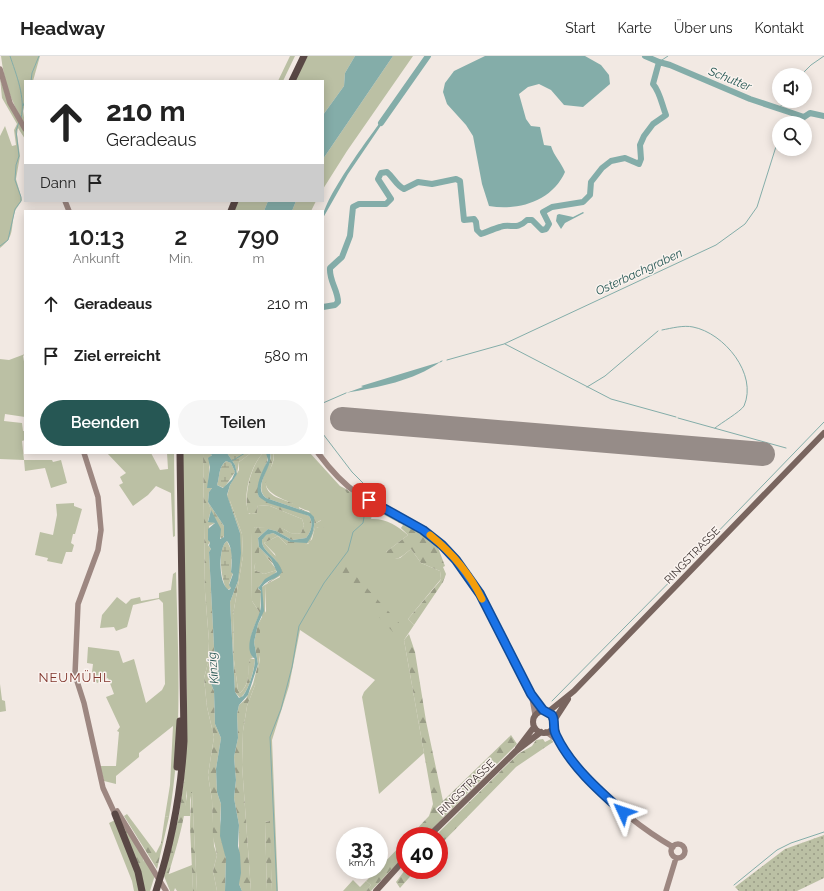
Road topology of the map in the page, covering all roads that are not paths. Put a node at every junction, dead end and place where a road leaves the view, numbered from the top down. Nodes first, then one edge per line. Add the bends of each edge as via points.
1 (299, 56) edge
2 (304, 56) edge
3 (0, 69) edge
4 (287, 80) edge
5 (292, 80) edge
6 (24, 127) edge
7 (824, 433) edge
8 (84, 454) edge
9 (176, 454) edge
10 (180, 454) edge
11 (319, 454) edge
12 (574, 691) junction
13 (531, 694) junction
14 (546, 711) junction
15 (535, 714) junction
16 (554, 720) junction
17 (534, 727) junction
18 (554, 727) junction
19 (544, 732) junction
20 (560, 744) junction
21 (516, 751) junction
22 (117, 814) junction
23 (438, 827) edge
24 (673, 847) junction
25 (676, 858) junction
26 (396, 869) edge
27 (142, 891) edge
28 (152, 891) edge
29 (156, 891) edge
30 (166, 891) edge
31 (376, 891) edge
32 (666, 891) edge

1 - 4 highway
2 - 5 highway
3 - 6 street via 8,99
7 - 12 main road, RINGSTRASSE
8 - 22 street via 98,497 101,530 98,550 78,604 75,676 84,703 107,801
9 - 28 highway via 180,682 178,759 168,833
10 - 29 highway via 184,741 173,832
11 - 13 street via 335,474 358,494 423,530 456,560 480,594
12 - 14 main road, RINGSTRASSE
12 - 16 main road, RINGSTRASSE
13 - 14 street
13 - 15 street
14 - 15 main road
14 - 16 main road
15 - 17 main road
16 - 18 main road
17 - 19 main road
17 - 21 main road, RINGSTRASSE
18 - 19 main road
18 - 20 street
19 - 20 street
19 - 21 main road, RINGSTRASSE
20 - 24 street via 612,802
21 - 23 main road, RINGSTRASSE
22 - 27 highway via 138,872
22 - 30 street
24 - 25 street via 671,852
24 - 25 street via 680,845 685,849 683,856
25 - 32 street
26 - 31 main road

